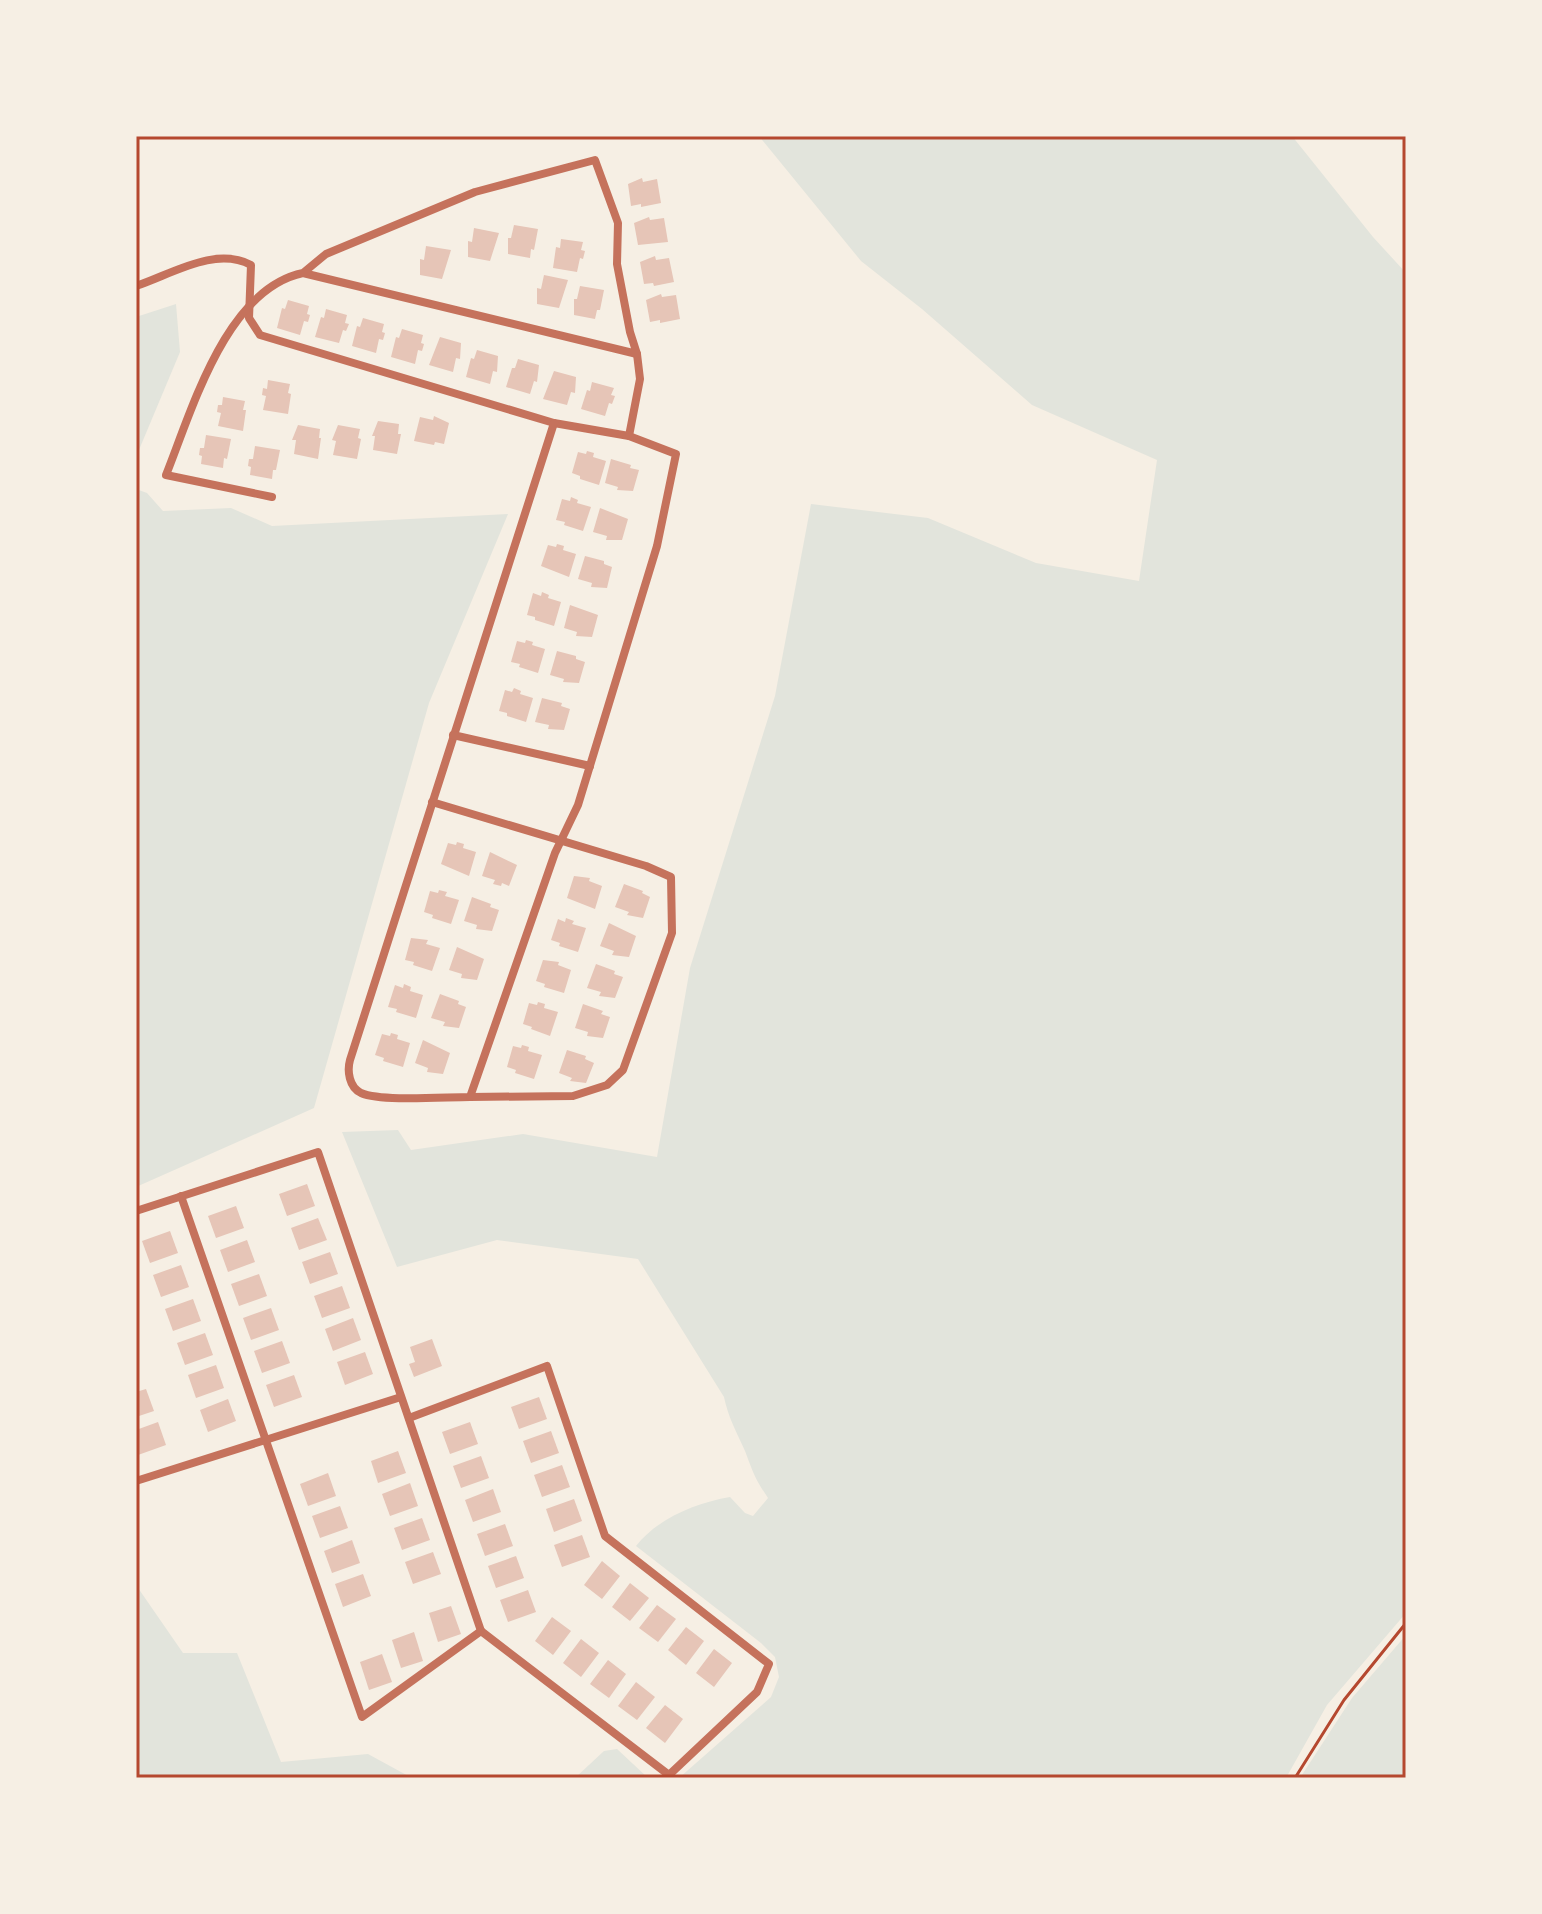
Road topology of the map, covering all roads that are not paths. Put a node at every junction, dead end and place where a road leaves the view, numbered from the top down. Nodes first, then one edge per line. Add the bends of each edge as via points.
1 (303, 273) junction
2 (136, 286) edge
3 (252, 300) junction
4 (637, 354) junction
5 (554, 423) junction
6 (629, 436) junction
7 (272, 497) dead end
8 (453, 735) junction
9 (590, 766) junction
10 (432, 802) junction
11 (561, 842) junction
12 (470, 1097) junction
13 (181, 1196) junction
14 (136, 1211) edge
15 (401, 1397) junction
16 (409, 1418) junction
17 (267, 1440) junction
18 (136, 1481) edge
19 (481, 1631) junction

1 - 3 street via 285,277
1 - 4 street
1 - 4 street via 326,254 475,192 595,160 618,223 617,264
2 - 3 street via 215,258 237,258 251,265
3 - 5 street via 249,318 260,335
3 - 7 street via 209,366 166,475
4 - 6 street via 640,379
5 - 6 street
5 - 8 street
6 - 9 street via 676,454 657,546
8 - 9 street
8 - 10 street
9 - 11 street
10 - 11 street
10 - 12 street via 348,1068 352,1086 362,1093
11 - 12 street
11 - 12 street via 671,877 672,933 623,1070 607,1085 573,1096
13 - 14 street
13 - 15 street via 318,1152
13 - 17 street
15 - 16 street
15 - 17 street
16 - 19 street
16 - 19 street via 547,1366 605,1536 769,1664 757,1692 669,1775
17 - 18 street
17 - 19 street via 362,1717

